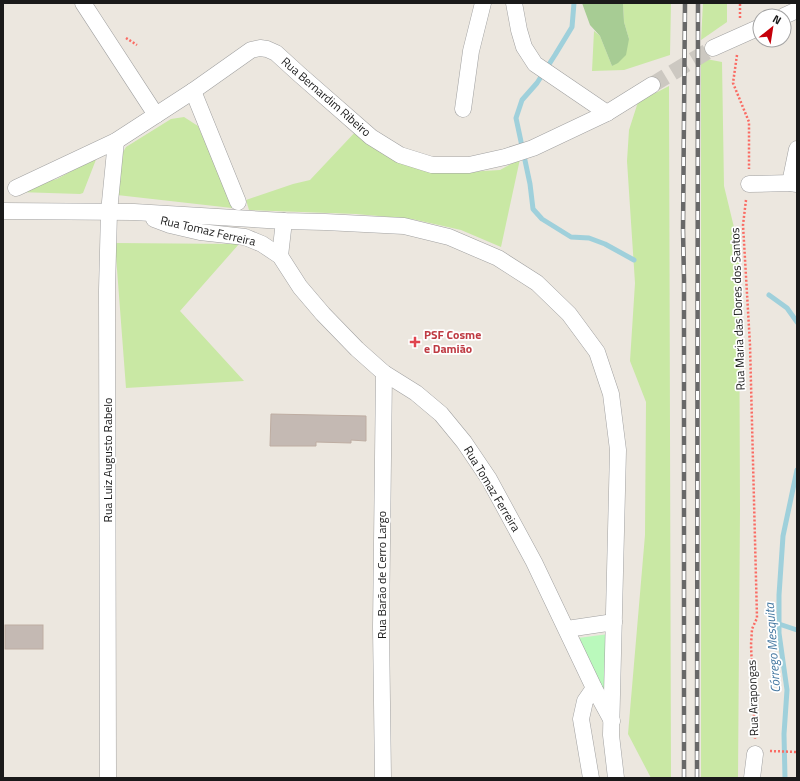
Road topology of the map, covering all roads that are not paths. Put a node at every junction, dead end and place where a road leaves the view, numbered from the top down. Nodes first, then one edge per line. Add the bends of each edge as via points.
1 (83, 3) edge
2 (483, 3) edge
3 (514, 3) edge
4 (752, 31) edge
5 (713, 48) tunnel mouth
6 (652, 85) tunnel mouth
7 (193, 91) junction
8 (463, 109) dead end
9 (607, 113) junction
10 (156, 115) junction
11 (116, 142) junction
12 (797, 149) edge
13 (793, 183) edge
14 (749, 184) road end
15 (16, 188) dead end
16 (238, 202) dead end
17 (3, 211) edge
18 (109, 212) junction
19 (134, 212) junction
20 (284, 221) junction
21 (280, 256) junction
22 (384, 372) junction
23 (614, 622) junction
24 (567, 629) junction
25 (594, 688) junction
26 (612, 721) junction
27 (755, 754) road end
28 (108, 778) edge
29 (383, 778) edge
30 (591, 778) edge
31 (616, 778) edge
32 (752, 778) edge

1 - 10 street
2 - 8 street via 471,51
3 - 9 street via 524,47 535,64
4 - 5 street
6 - 9 street, Rua Bernardim Ribeiro
7 - 9 street, Rua Bernardim Ribeiro via 251,50 267,49 276,53 371,137 400,154 432,165 469,165 505,157 532,148
7 - 10 street, Rua Bernardim Ribeiro
7 - 16 street
10 - 11 street, Rua Bernardim Ribeiro
11 - 15 street, Rua Bernardim Ribeiro
11 - 18 street, Rua Luiz Augusto Rabelo
12 - 13 street
13 - 14 street
17 - 18 street
18 - 19 street
18 - 28 street, Rua Luiz Augusto Rabelo
19 - 20 street
19 - 21 street, Rua Tomaz Ferreira via 170,225 200,232 245,237
20 - 21 street
20 - 23 street via 404,226 450,237 505,262 537,283 569,314 597,352 611,394 618,450
21 - 22 street, Rua Tomaz Ferreira via 300,287 323,314
22 - 24 street, Rua Tomaz Ferreira via 441,414 464,442 489,479
22 - 29 street, Rua Barão de Cerro Largo via 381,627
23 - 24 street
23 - 26 street
24 - 25 street, Rua Tomaz Ferreira
25 - 26 street, Rua Tomaz Ferreira
25 - 30 street via 585,700 581,719
26 - 31 street, Rua Tomaz Ferreira
27 - 32 street, Rua Arapongas

